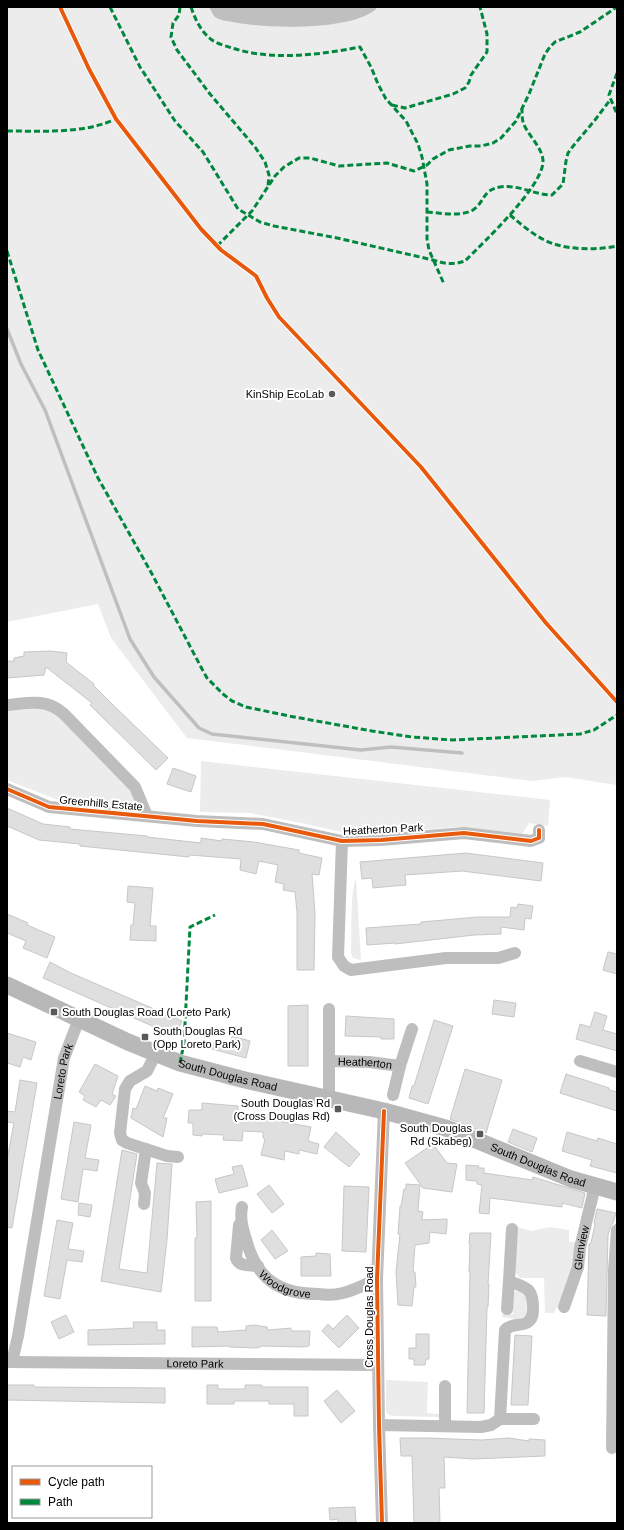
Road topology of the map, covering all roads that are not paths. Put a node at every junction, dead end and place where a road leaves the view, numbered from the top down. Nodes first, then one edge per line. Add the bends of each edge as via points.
1 (7, 705) edge
2 (7, 789) edge
3 (147, 816) junction
4 (197, 821) joint
5 (539, 830) dead end
6 (342, 841) junction
7 (515, 953) dead end
8 (7, 985) edge
9 (329, 1009) dead end
10 (79, 1019) junction
11 (412, 1029) dead end
12 (156, 1053) junction
13 (329, 1061) junction
14 (580, 1061) dead end
15 (400, 1066) junction
16 (617, 1072) edge
17 (393, 1095) dead end
18 (329, 1098) junction
19 (384, 1111) junction
20 (146, 1149) junction
21 (178, 1157) dead end
22 (595, 1186) junction
23 (617, 1192) edge
24 (144, 1204) dead end
25 (241, 1211) dead end
26 (512, 1229) dead end
27 (617, 1230) edge
28 (377, 1279) junction
29 (509, 1281) junction
30 (564, 1307) dead end
31 (507, 1310) dead end
32 (10, 1362) edge
33 (378, 1365) junction
34 (445, 1386) dead end
35 (500, 1419) junction
36 (534, 1419) dead end
37 (379, 1425) junction
38 (445, 1426) junction
39 (612, 1448) dead end
40 (382, 1523) edge

1 - 3 street, Greenhills Estate via 41,702 56,707 135,787
2 - 3 street, Greenhills Estate via 49,807
3 - 4 street, Greenhills Estate
4 - 6 street, Heatherton Park via 263,824
5 - 6 street, Heatherton Park via 539,838 531,841 464,833
6 - 7 street, Heatherton Park via 338,957 344,966 351,970 446,958 498,958
8 - 10 main road, South Douglas Road
9 - 13 street, Heatherton
10 - 12 main road, South Douglas Road
10 - 32 street, Loreto Park via 64,1058 18,1336
11 - 15 street, Heatherton
12 - 18 main road, South Douglas Road via 203,1070
12 - 20 street via 147,1071 130,1081 125,1089 120,1132 122,1140
13 - 15 street, Heatherton
13 - 18 street, Heatherton
14 - 16 street
15 - 17 street, Heatherton
18 - 19 main road, South Douglas Road
19 - 22 main road, South Douglas Road via 449,1130 550,1171
19 - 28 street, Cross Douglas Road
20 - 21 street
20 - 24 street via 141,1183 145,1193
22 - 23 main road, South Douglas Road
22 - 30 street, Glenview via 575,1279
25 - 28 street, Woodgrove via 252,1257 277,1286 301,1294 334,1294
26 - 29 street
27 - 39 street
28 - 33 street, Cross Douglas Road
29 - 31 street
29 - 35 street via 531,1292 533,1314 525,1324 515,1324 505,1330
32 - 33 street, Loreto Park
33 - 37 street, Cross Douglas Road
34 - 38 street
35 - 36 street
35 - 38 street via 491,1425 481,1427
37 - 38 street
37 - 40 street, Cross Douglas Road

